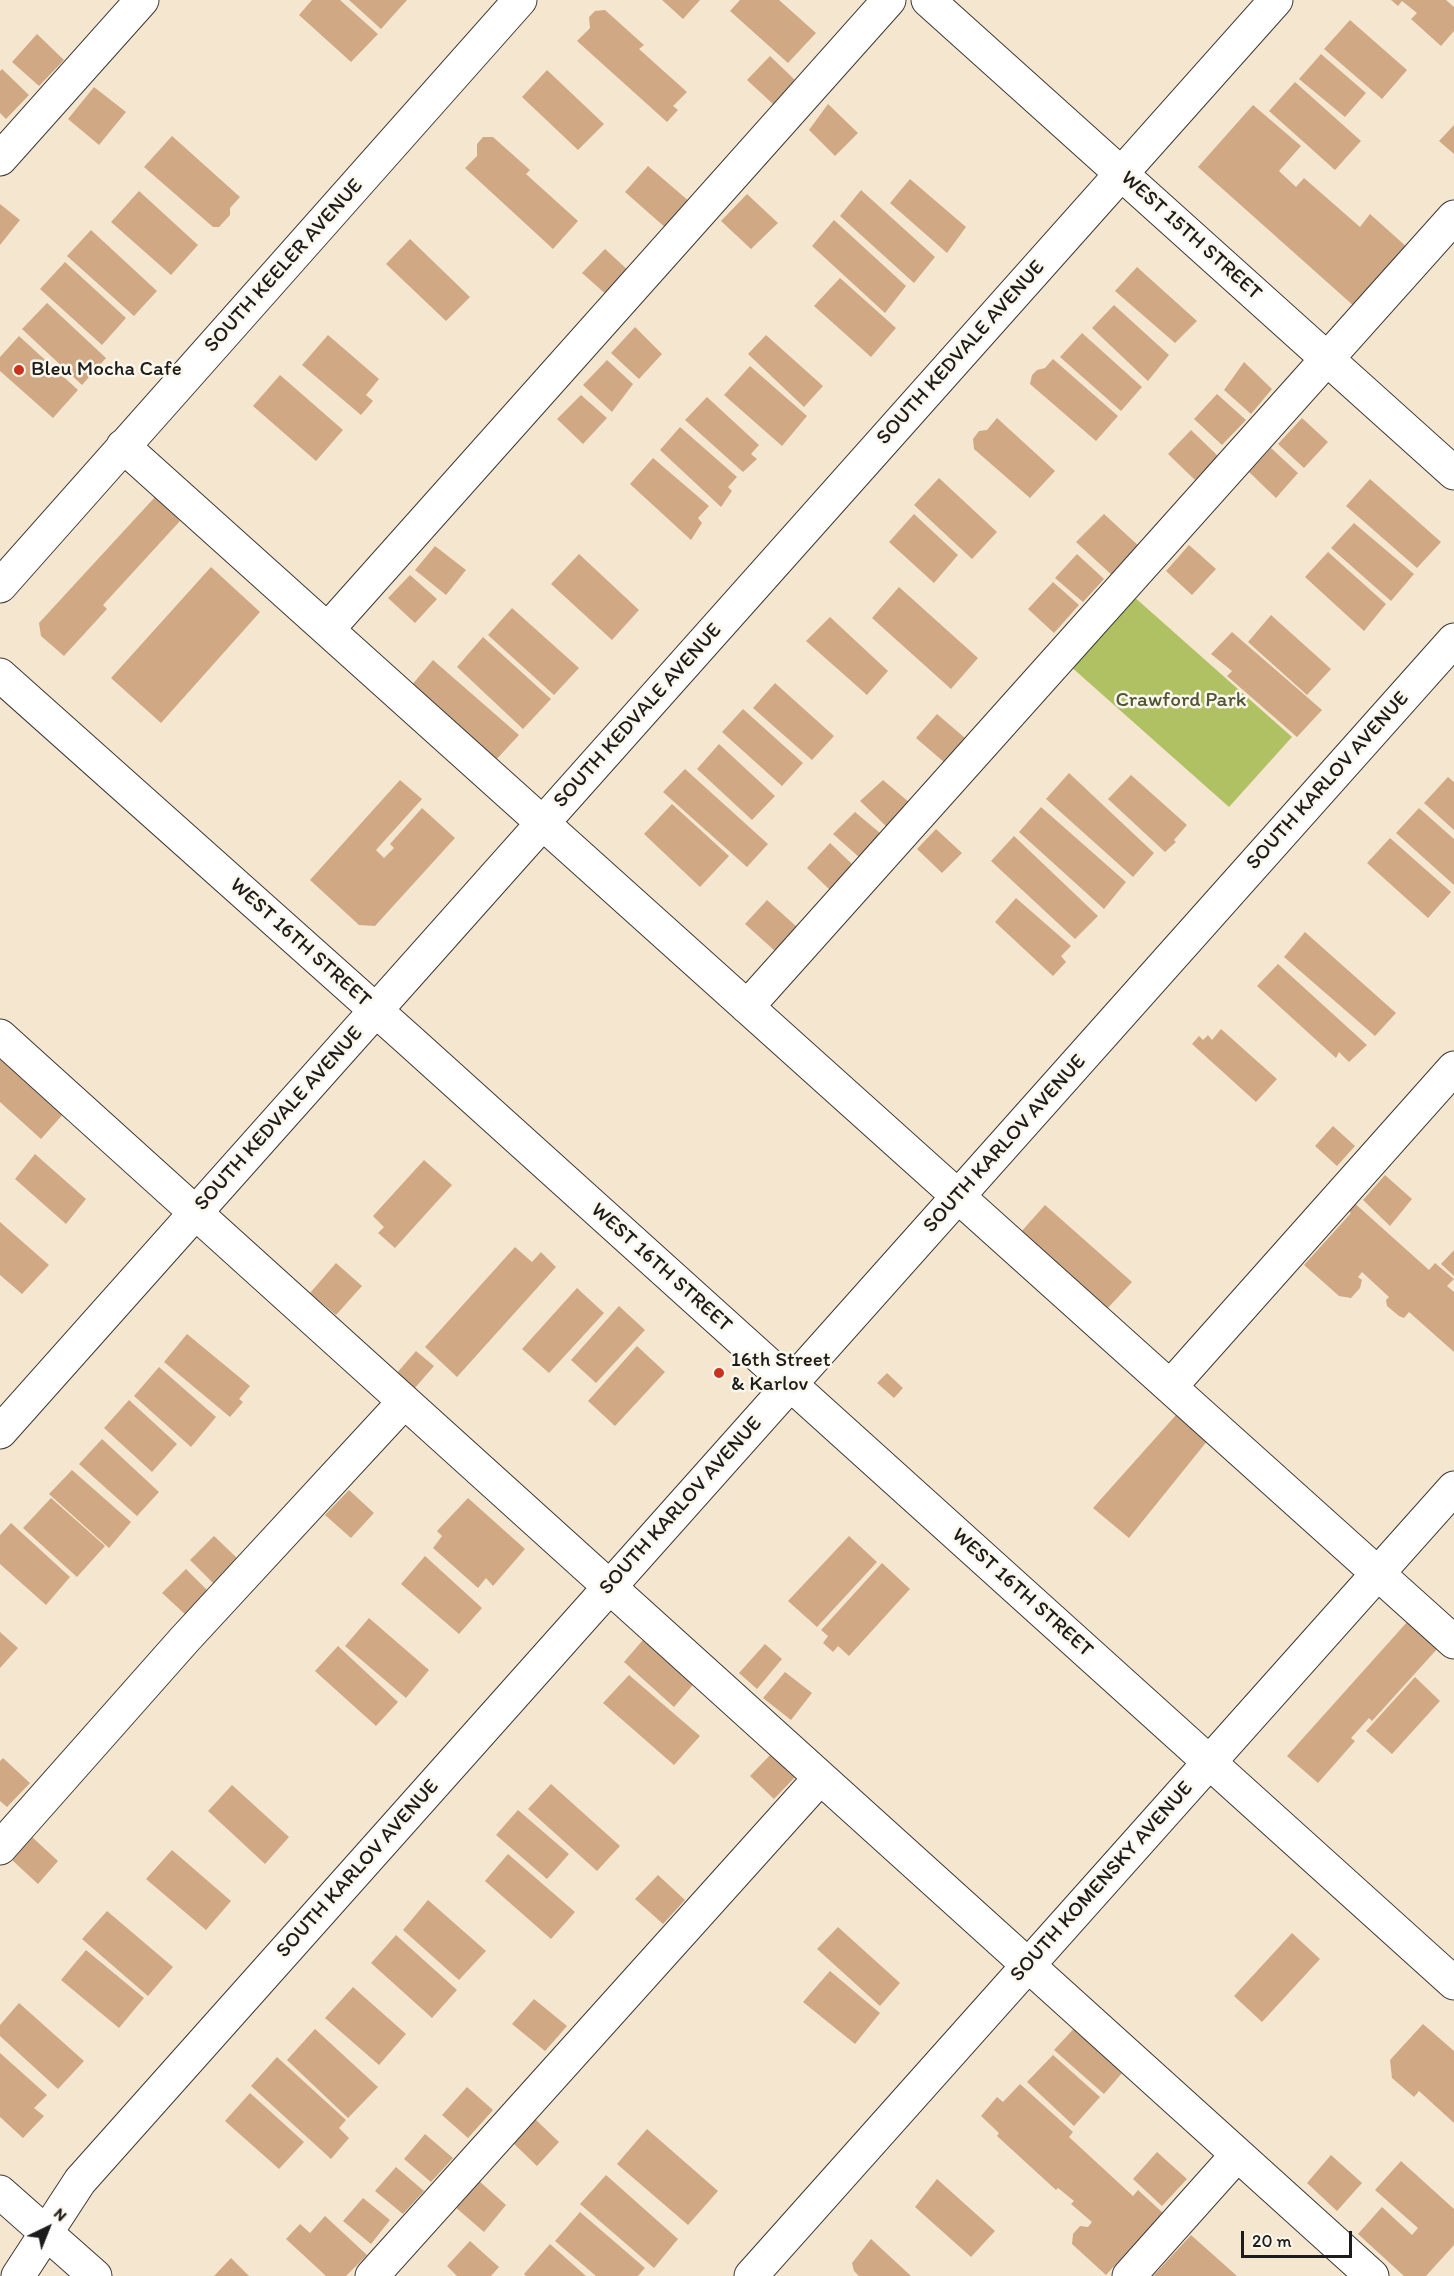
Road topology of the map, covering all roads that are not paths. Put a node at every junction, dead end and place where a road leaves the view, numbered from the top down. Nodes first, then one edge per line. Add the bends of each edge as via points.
1 (142, 0) edge
2 (520, 0) edge
3 (889, 0) edge
4 (928, 0) edge
5 (1276, 0) edge
6 (0, 159) edge
7 (1121, 173) junction
8 (1454, 217) edge
9 (1328, 359) junction
10 (123, 446) junction
11 (1454, 473) edge
12 (0, 586) edge
13 (328, 629) junction
14 (1454, 640) edge
15 (0, 675) edge
16 (542, 823) junction
17 (747, 1007) junction
18 (375, 1011) junction
19 (0, 1036) edge
20 (1454, 1068) edge
21 (958, 1196) junction
22 (195, 1213) junction
23 (790, 1384) junction
24 (1170, 1387) junction
25 (404, 1402) junction
26 (0, 1432) edge
27 (1454, 1488) edge
28 (1378, 1573) junction
29 (610, 1586) junction
30 (1454, 1642) edge
31 (1209, 1762) junction
32 (820, 1778) junction
33 (0, 1848) edge
34 (1028, 1966) junction
35 (1454, 1983) edge
36 (1238, 2155) junction
37 (0, 2192) edge
38 (46, 2233) junction
39 (18, 2276) edge
40 (95, 2276) edge
41 (372, 2276) edge
42 (751, 2276) edge
43 (1129, 2276) edge
44 (1372, 2276) edge

1 - 6 street
2 - 10 street, SOUTH KEELER AVENUE
3 - 13 street
4 - 7 street, WEST 15TH STREET
5 - 7 street, SOUTH KEDVALE AVENUE
7 - 9 street, WEST 15TH STREET
7 - 16 street, SOUTH KEDVALE AVENUE
8 - 9 street
9 - 11 street, WEST 15TH STREET
9 - 17 street
10 - 12 street, SOUTH KEELER AVENUE
10 - 13 street
13 - 16 street
14 - 21 street, SOUTH KARLOV AVENUE
15 - 18 street, WEST 16TH STREET
16 - 17 street
16 - 18 street, SOUTH KEDVALE AVENUE
17 - 21 street
18 - 22 street, SOUTH KEDVALE AVENUE
18 - 23 street, WEST 16TH STREET
19 - 22 street
20 - 24 street
21 - 23 street, SOUTH KARLOV AVENUE
21 - 24 street
22 - 25 street
22 - 26 street, SOUTH KEDVALE AVENUE
23 - 29 street, SOUTH KARLOV AVENUE
23 - 31 street, WEST 16TH STREET
24 - 28 street
25 - 29 street
25 - 33 street via 184,1639
27 - 28 street, SOUTH KOMENSKY AVENUE
28 - 30 street
28 - 31 street, SOUTH KOMENSKY AVENUE
29 - 32 street
29 - 38 street, SOUTH KARLOV AVENUE via 80,2181
31 - 34 street, SOUTH KOMENSKY AVENUE
31 - 35 street, WEST 16TH STREET
32 - 34 street
32 - 41 street
34 - 36 street
34 - 42 street, SOUTH KOMENSKY AVENUE
36 - 43 street
36 - 44 street
37 - 38 street
38 - 39 street, SOUTH KARLOV AVENUE
38 - 40 street

